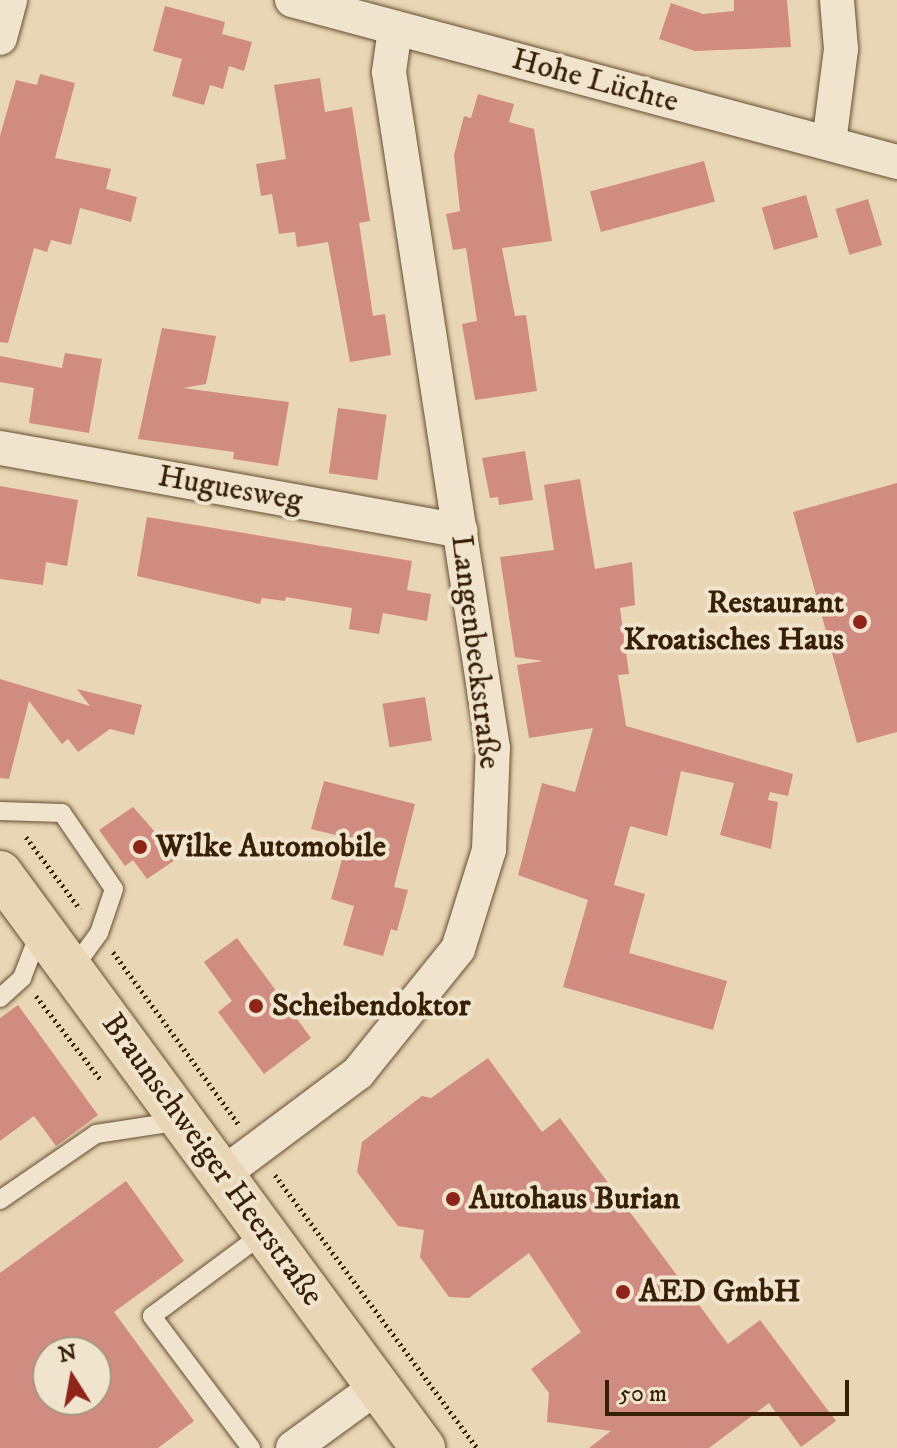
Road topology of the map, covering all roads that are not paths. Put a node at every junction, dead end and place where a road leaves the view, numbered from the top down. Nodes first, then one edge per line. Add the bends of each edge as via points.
1 (10, 0) edge
2 (292, 0) edge
3 (837, 0) edge
4 (395, 28) junction
5 (0, 38) edge
6 (829, 143) junction
7 (897, 162) edge
8 (0, 448) edge
9 (461, 531) junction
10 (2, 810) edge
11 (0, 873) edge
12 (41, 929) junction
13 (72, 970) junction
14 (2, 1006) edge
15 (184, 1121) junction
16 (251, 1165) junction
17 (0, 1200) edge
18 (264, 1233) junction
19 (377, 1387) junction
20 (251, 1448) edge
21 (293, 1448) edge
22 (423, 1448) edge

1 - 5 street
2 - 4 street, Hohe Lüchte
3 - 6 street via 841,49
4 - 6 street, Hohe Lüchte
4 - 9 street, Langenbeckstraße via 389,72
6 - 7 street, Hohe Lüchte
8 - 9 street, Huguesweg
9 - 16 street, Langenbeckstraße via 493,748 489,850 458,949 358,1073
10 - 13 lane via 62,813 114,889 99,933
11 - 12 main road, Braunschweiger Heerstraße
12 - 13 main road, Braunschweiger Heerstraße
12 - 14 lane via 22,978
13 - 15 main road, Braunschweiger Heerstraße
15 - 16 main road, Braunschweiger Heerstraße
15 - 17 lane via 96,1134
16 - 18 main road, Braunschweiger Heerstraße
18 - 19 main road, Braunschweiger Heerstraße
18 - 20 lane via 152,1316
19 - 21 street
19 - 22 main road, Braunschweiger Heerstraße

